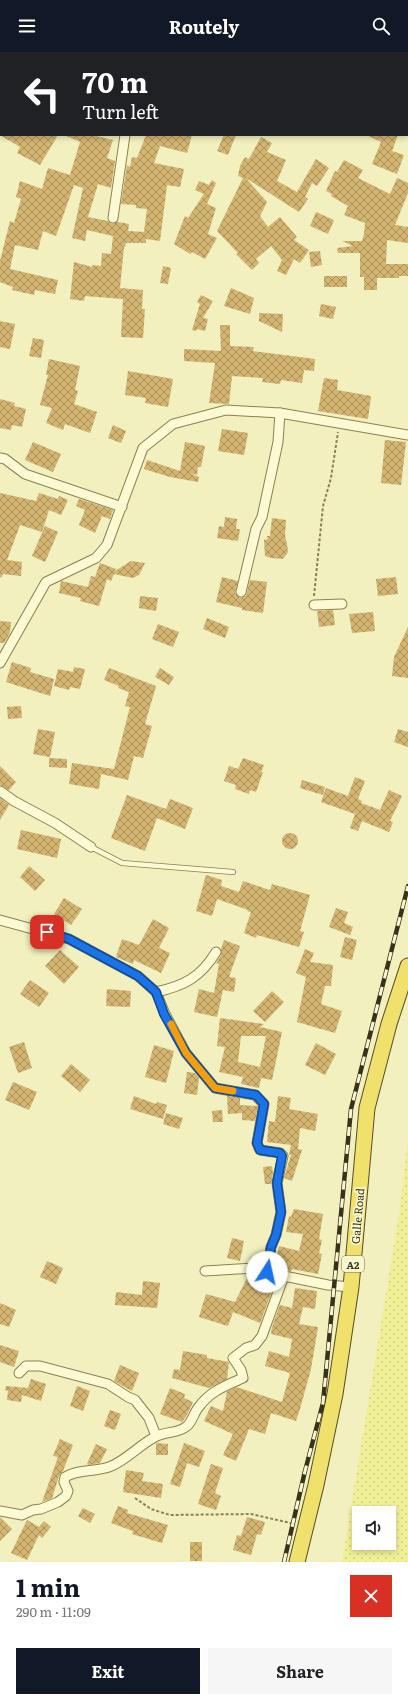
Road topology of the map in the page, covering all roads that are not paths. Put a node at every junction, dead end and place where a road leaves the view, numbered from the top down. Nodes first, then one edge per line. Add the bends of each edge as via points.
1 (125, 136) edge
2 (113, 218) dead end
3 (280, 413) junction
4 (408, 435) edge
5 (0, 458) edge
6 (122, 507) junction
7 (241, 592) dead end
8 (342, 604) dead end
9 (314, 605) road end
10 (0, 663) edge
11 (0, 791) edge
12 (91, 847) joint
13 (233, 872) dead end
14 (0, 920) edge
15 (216, 952) dead end
16 (408, 966) edge
17 (156, 992) junction
18 (205, 1271) dead end
19 (267, 1272) junction
20 (284, 1276) junction
21 (351, 1287) junction
22 (19, 1373) dead end
23 (156, 1436) junction
24 (0, 1511) edge
25 (297, 1562) edge

1 - 2 street
3 - 4 street
3 - 6 street via 226,410 173,424 143,448
3 - 7 street via 278,442 262,516 256,529
5 - 6 street via 25,474
6 - 10 street via 107,545 96,558 46,582
8 - 9 street
11 - 12 street
12 - 13 lane via 122,863
14 - 17 street via 69,939 138,976
15 - 17 street via 196,977 173,988
16 - 21 highway, Galle Road / A2 via 389,1024 367,1108
17 - 19 street via 164,1014 186,1053 215,1088 256,1095 264,1104 257,1143 260,1150 280,1153 282,1156 277,1183 281,1212
18 - 19 street via 254,1268
19 - 20 street
20 - 21 street
20 - 23 street via 262,1336 255,1344 233,1358 243,1378 207,1396 195,1411 188,1426
21 - 25 highway, Galle Road / A2 via 335,1394
22 - 23 street via 26,1366 40,1366 108,1384 136,1400 149,1418
23 - 24 street via 110,1467 64,1477 68,1491 58,1502 22,1515

